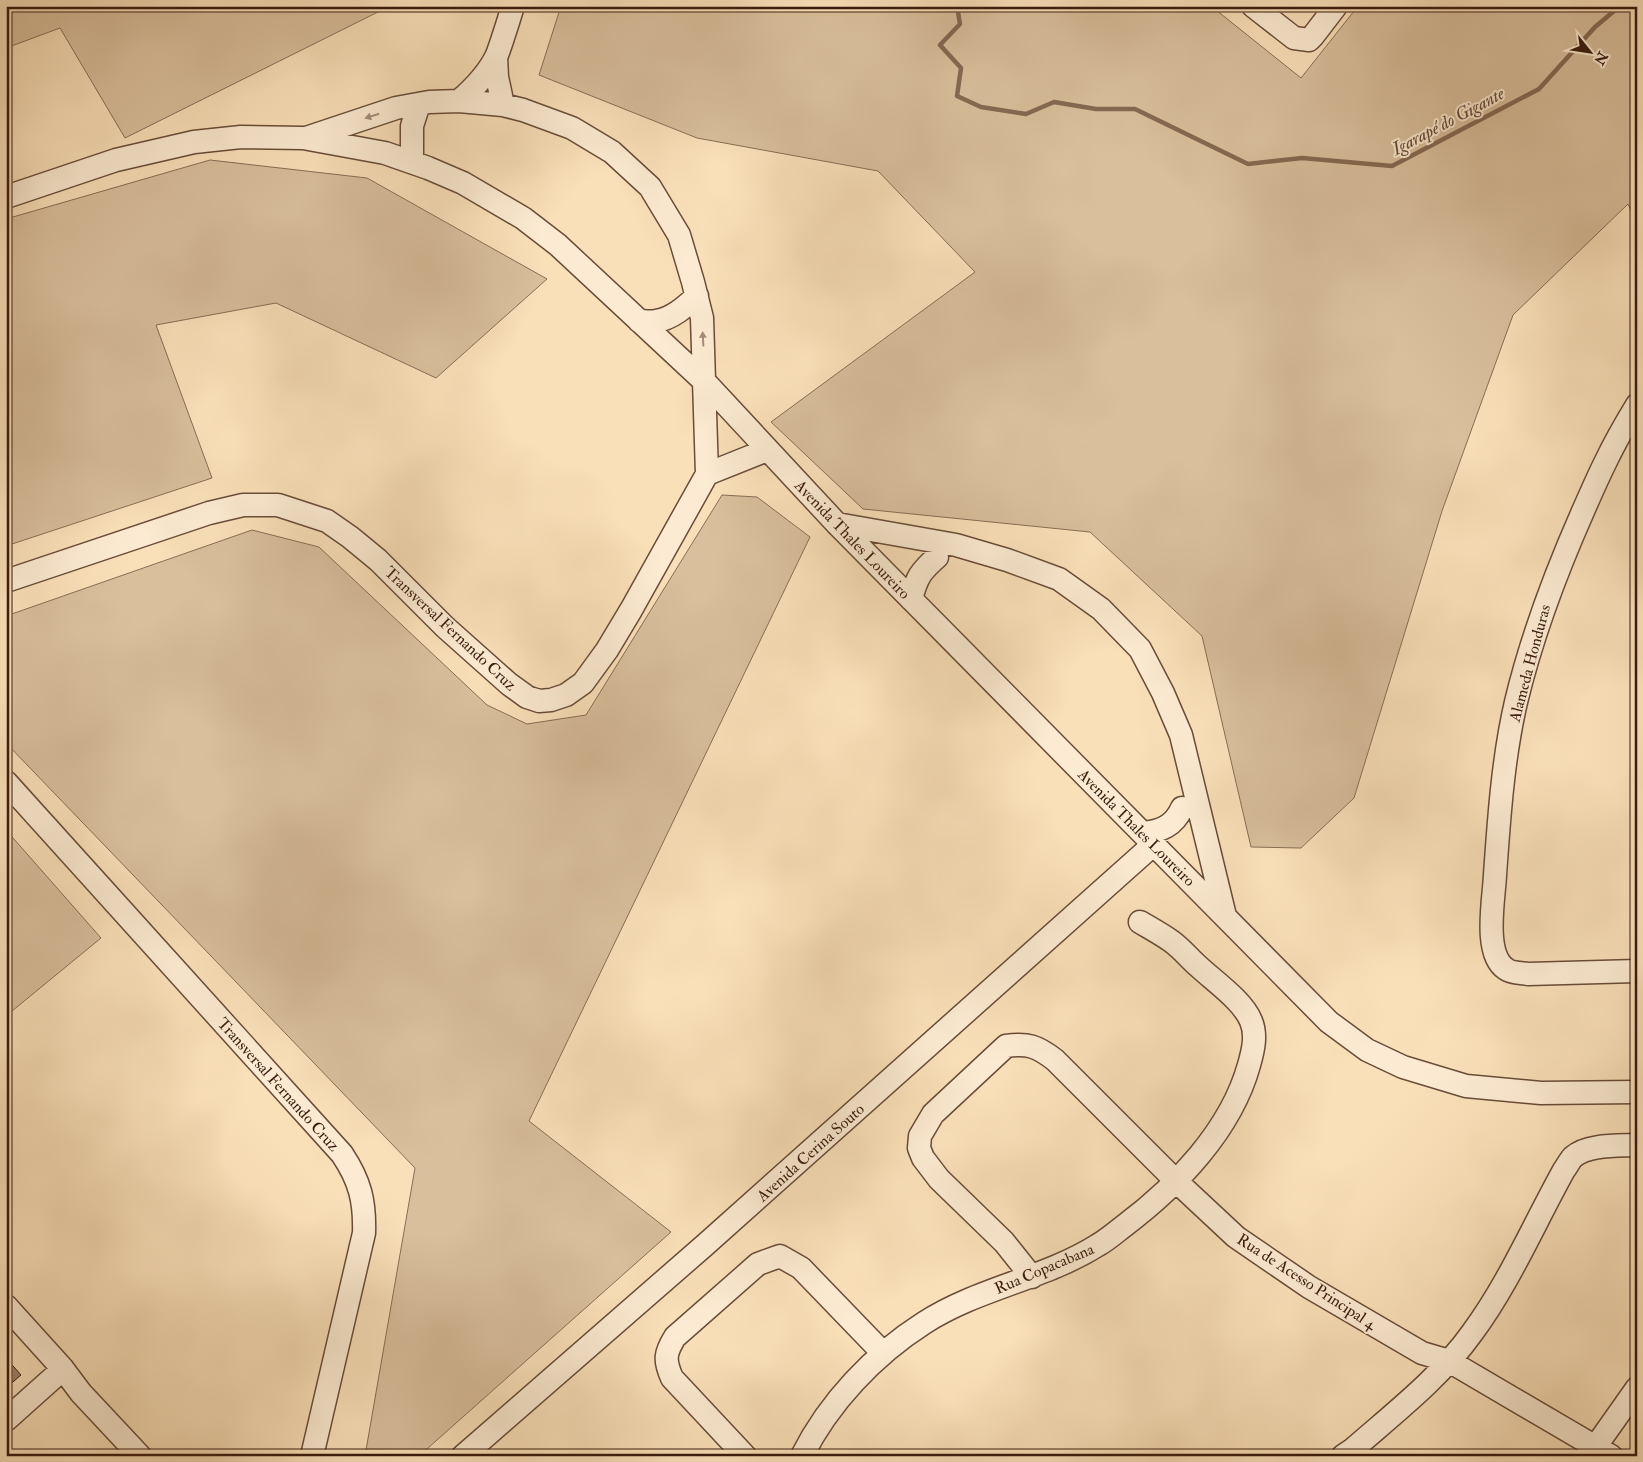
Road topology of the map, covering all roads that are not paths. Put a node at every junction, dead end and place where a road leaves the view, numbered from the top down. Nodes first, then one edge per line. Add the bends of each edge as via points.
1 (513, 6) edge
2 (1253, 6) edge
3 (1336, 6) edge
4 (496, 57) junction
5 (459, 101) junction
6 (419, 104) junction
7 (504, 105) junction
8 (303, 138) junction
9 (412, 162) junction
10 (6, 198) edge
11 (692, 300) junction
12 (639, 321) junction
13 (705, 382) junction
14 (1637, 405) edge
15 (768, 450) junction
16 (707, 474) junction
17 (837, 524) junction
18 (937, 556) dead end
19 (6, 581) edge
20 (911, 599) junction
21 (6, 782) edge
22 (1182, 808) dead end
23 (1148, 838) junction
24 (1226, 918) junction
25 (1140, 922) dead end
26 (1637, 971) edge
27 (1637, 1092) edge
28 (1637, 1145) edge
29 (1176, 1181) junction
30 (1032, 1277) junction
31 (6, 1306) edge
32 (883, 1353) junction
33 (1449, 1361) junction
34 (63, 1369) junction
35 (1637, 1388) edge
36 (6, 1420) edge
37 (1598, 1453) edge
38 (140, 1456) edge
39 (312, 1456) edge
40 (463, 1456) edge
41 (745, 1456) edge
42 (802, 1456) edge
43 (1343, 1456) edge

1 - 4 street
2 - 3 street via 1294,38 1309,40
4 - 5 street
4 - 7 street
5 - 6 street
5 - 7 street
6 -> 8 street via 396,108
6 - 9 street via 412,126
7 - 11 street via 572,128 612,152 650,187 679,235
8 - 9 street, Avenida Thales Loureiro via 386,153
8 - 10 street, Avenida Thales Loureiro via 241,137 194,142 116,160
9 - 12 street, Avenida Thales Loureiro via 463,183 523,218 558,245
11 - 12 street via 672,315 656,321
13 -> 11 street via 702,318
12 - 13 street, Avenida Thales Loureiro
13 - 15 street, Avenida Thales Loureiro
13 - 16 street
14 - 26 street, Alameda Honduras via 1605,462 1573,534 1532,642 1516,704 1498,823 1491,941 1497,960 1506,970 1528,974
15 - 16 street
15 - 17 street, Avenida Thales Loureiro
16 - 19 street, Transversal Fernando Cruz via 607,650 583,683 566,695 551,700 527,697 509,684 350,537 327,521 278,505 243,505 210,513
17 - 20 street, Avenida Thales Loureiro
17 - 24 street via 956,545 1007,560 1059,579 1102,609 1140,649 1181,734
18 - 20 street via 922,570
20 - 23 street, Avenida Thales Loureiro
21 - 39 street, Transversal Fernando Cruz via 354,1171 365,1211 364,1234
22 - 23 street via 1171,824
23 - 24 street, Avenida Thales Loureiro
23 - 40 street, Avenida Cerina Souto via 705,1245
24 - 27 street, Avenida Thales Loureiro via 1329,1022 1367,1050 1403,1067 1466,1086 1541,1093
25 - 29 street, Rua Copacabana via 1172,942 1241,1005 1254,1029 1245,1081 1234,1105 1206,1147
28 - 33 street via 1598,1147 1574,1156 1560,1176 1503,1285 1472,1334
29 - 30 street, Rua Copacabana via 1138,1216 1099,1245
29 - 30 street, Rua de Acesso Principal 4 via 1055,1060 1032,1046 1006,1046 933,1114 920,1136 919,1148 939,1179 1004,1242
29 - 33 street, Rua de Acesso Principal 4 via 1236,1237 1309,1287 1422,1353
30 - 32 street, Rua Copacabana via 965,1301 924,1323
31 - 34 street
32 - 41 street via 801,1268 780,1256 758,1264 675,1337 666,1356 672,1378
32 - 42 street, Rua Copacabana via 842,1396
33 - 37 street, Rua de Acesso Principal 4
33 - 43 street via 1413,1397
34 - 36 street
34 - 38 street
35 - 37 street

